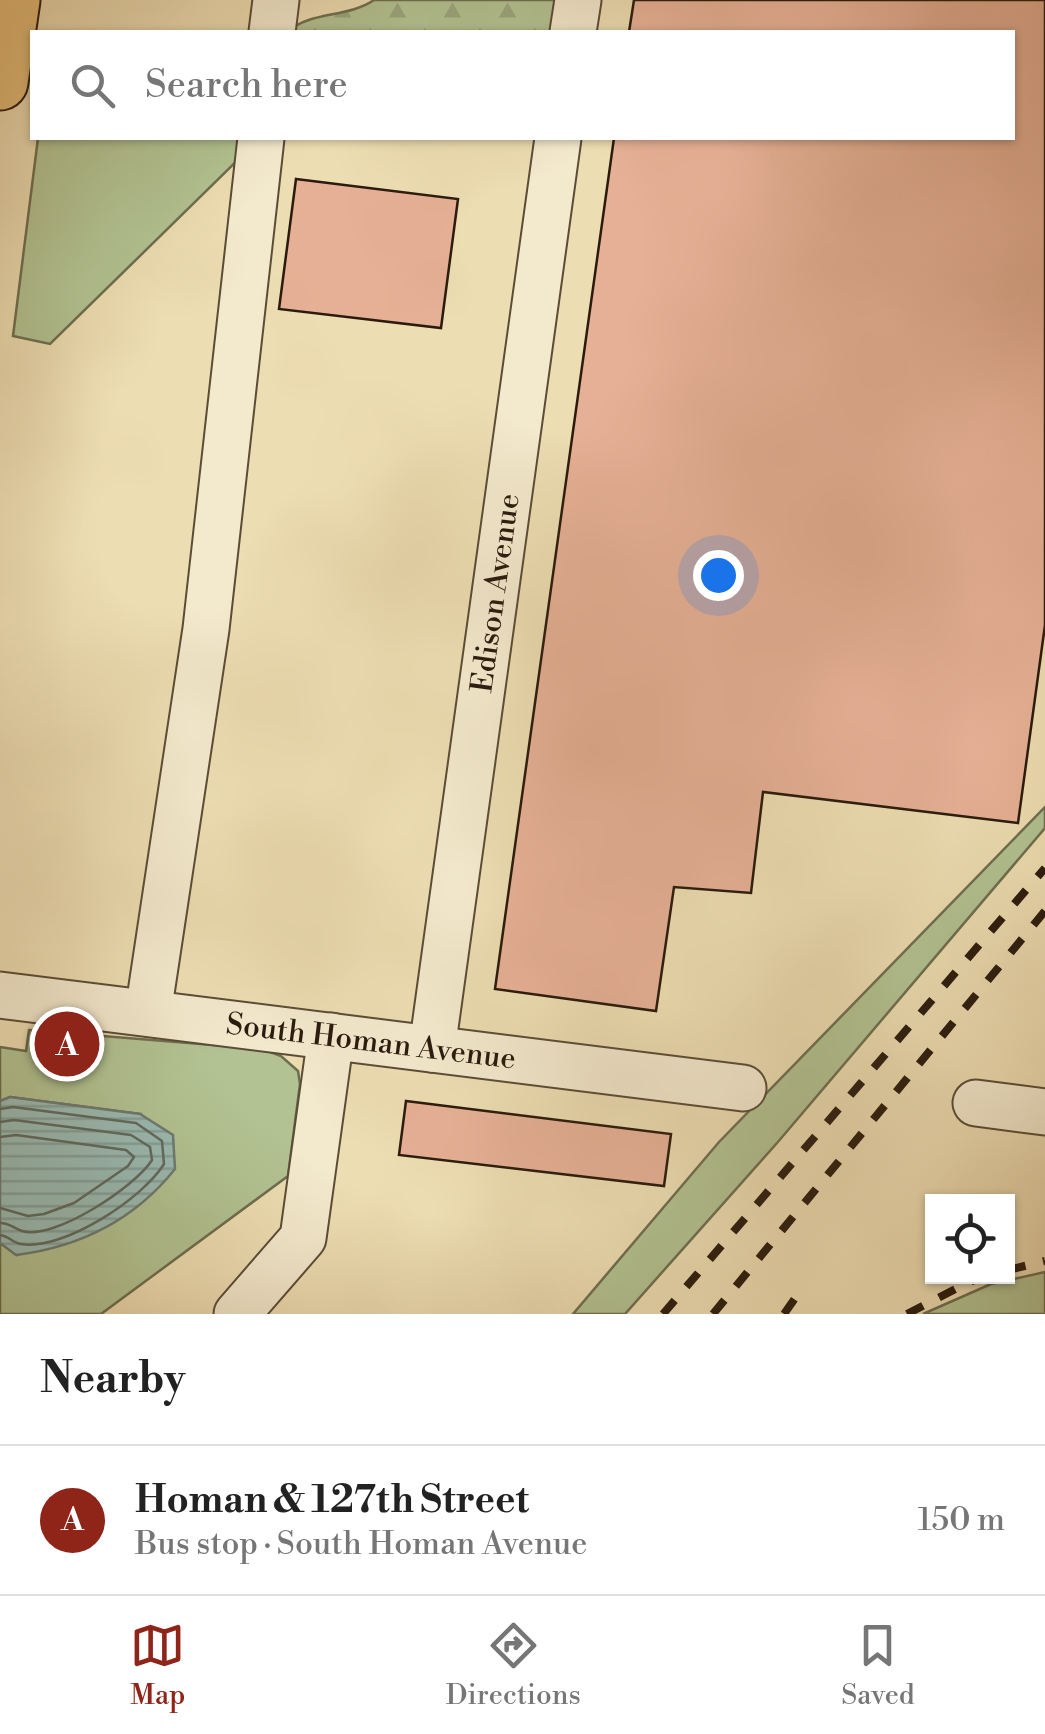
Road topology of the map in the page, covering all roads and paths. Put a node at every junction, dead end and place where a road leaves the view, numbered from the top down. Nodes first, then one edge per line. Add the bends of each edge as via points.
1 (12, 0) edge
2 (276, 0) edge
3 (578, 0) edge
4 (272, 30) edge
5 (573, 30) edge
6 (0, 82) edge
7 (261, 140) edge
8 (558, 140) edge
9 (0, 995) edge
10 (148, 1014) junction
11 (332, 1036) junction
12 (432, 1049) junction
13 (742, 1088) dead end
14 (976, 1103) dead end
15 (1045, 1112) edge
16 (237, 1314) edge

1 - 6 main road
2 - 4 street
3 - 5 street
7 - 10 street via 206,628
8 - 12 street, Edison Avenue
9 - 10 street, South Homan Avenue
10 - 11 street, South Homan Avenue
11 - 12 street, South Homan Avenue
11 - 16 street via 302,1238
12 - 13 street, South Homan Avenue
14 - 15 street

